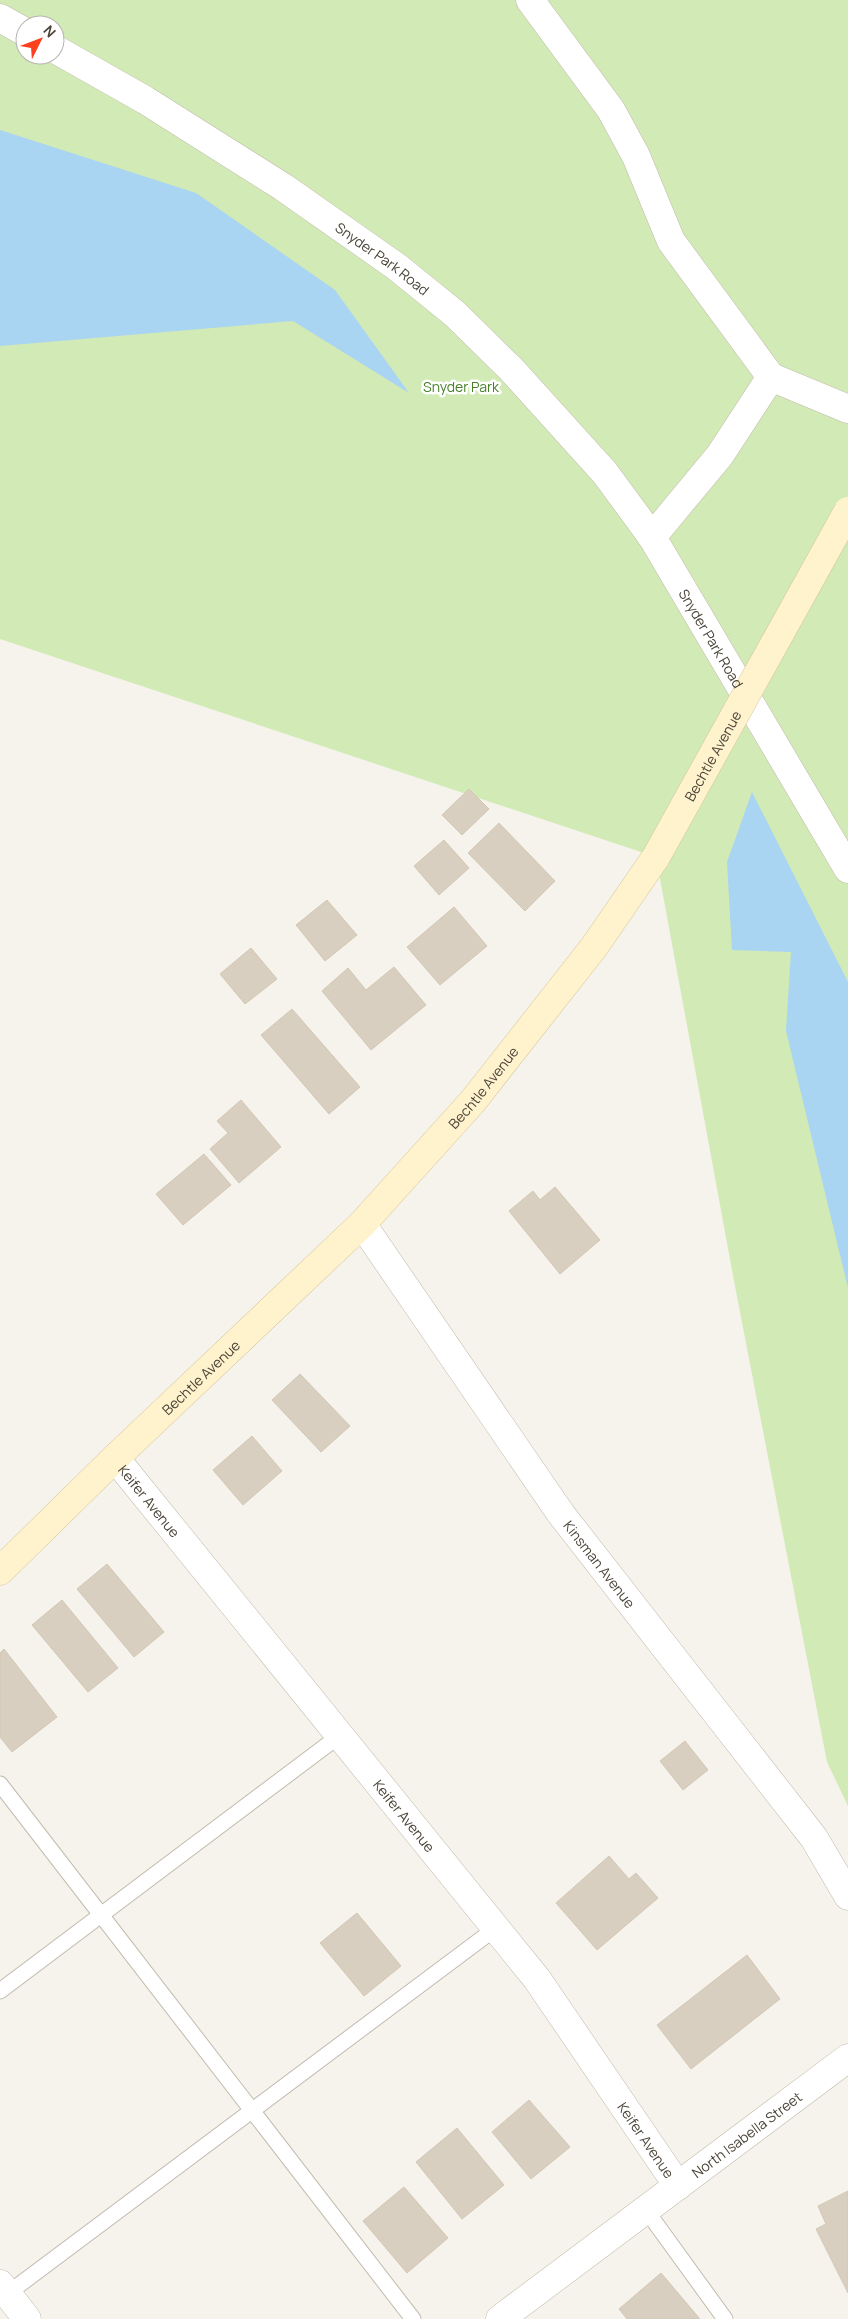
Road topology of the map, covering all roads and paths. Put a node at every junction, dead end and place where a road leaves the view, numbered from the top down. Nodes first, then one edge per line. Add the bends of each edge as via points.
1 (530, 0) edge
2 (0, 18) edge
3 (15, 26) edge
4 (65, 55) edge
5 (771, 377) junction
6 (848, 409) edge
7 (848, 511) edge
8 (652, 537) junction
9 (848, 869) edge
10 (362, 1224) junction
11 (115, 1458) junction
12 (0, 1571) edge
13 (339, 1736) junction
14 (0, 1784) edge
15 (848, 1896) edge
16 (101, 1915) junction
17 (496, 1928) junction
18 (0, 1991) edge
19 (848, 2058) edge
20 (252, 2110) junction
21 (678, 2186) junction
22 (646, 2210) junction
23 (2, 2292) edge
24 (27, 2319) edge
25 (413, 2319) edge
26 (500, 2319) edge
27 (725, 2319) edge

1 - 5 street via 611,110 636,156 671,241
2 - 3 street
4 - 8 street, Snyder Park Road via 145,100 283,187 397,267 448,308 511,369 605,473
5 - 6 street
5 - 8 street via 720,455
7 - 10 main road, Bechtle Avenue, bridge via 656,857 594,947 473,1101
8 - 9 street, Snyder Park Road
10 - 11 main road, Bechtle Avenue
10 - 15 street, Kinsman Avenue via 562,1514 814,1838
11 - 12 main road, Bechtle Avenue
11 - 13 street, Keifer Avenue
13 - 16 lane
13 - 17 street, Keifer Avenue
14 - 16 lane
16 - 18 lane
16 - 20 lane
17 - 20 lane
17 - 21 street, Keifer Avenue via 537,1979
19 - 21 street, North Isabella Street
20 - 23 lane
20 - 25 lane
21 - 22 street, North Isabella Street
22 - 26 street, North Isabella Street
22 - 27 lane
23 - 24 street

